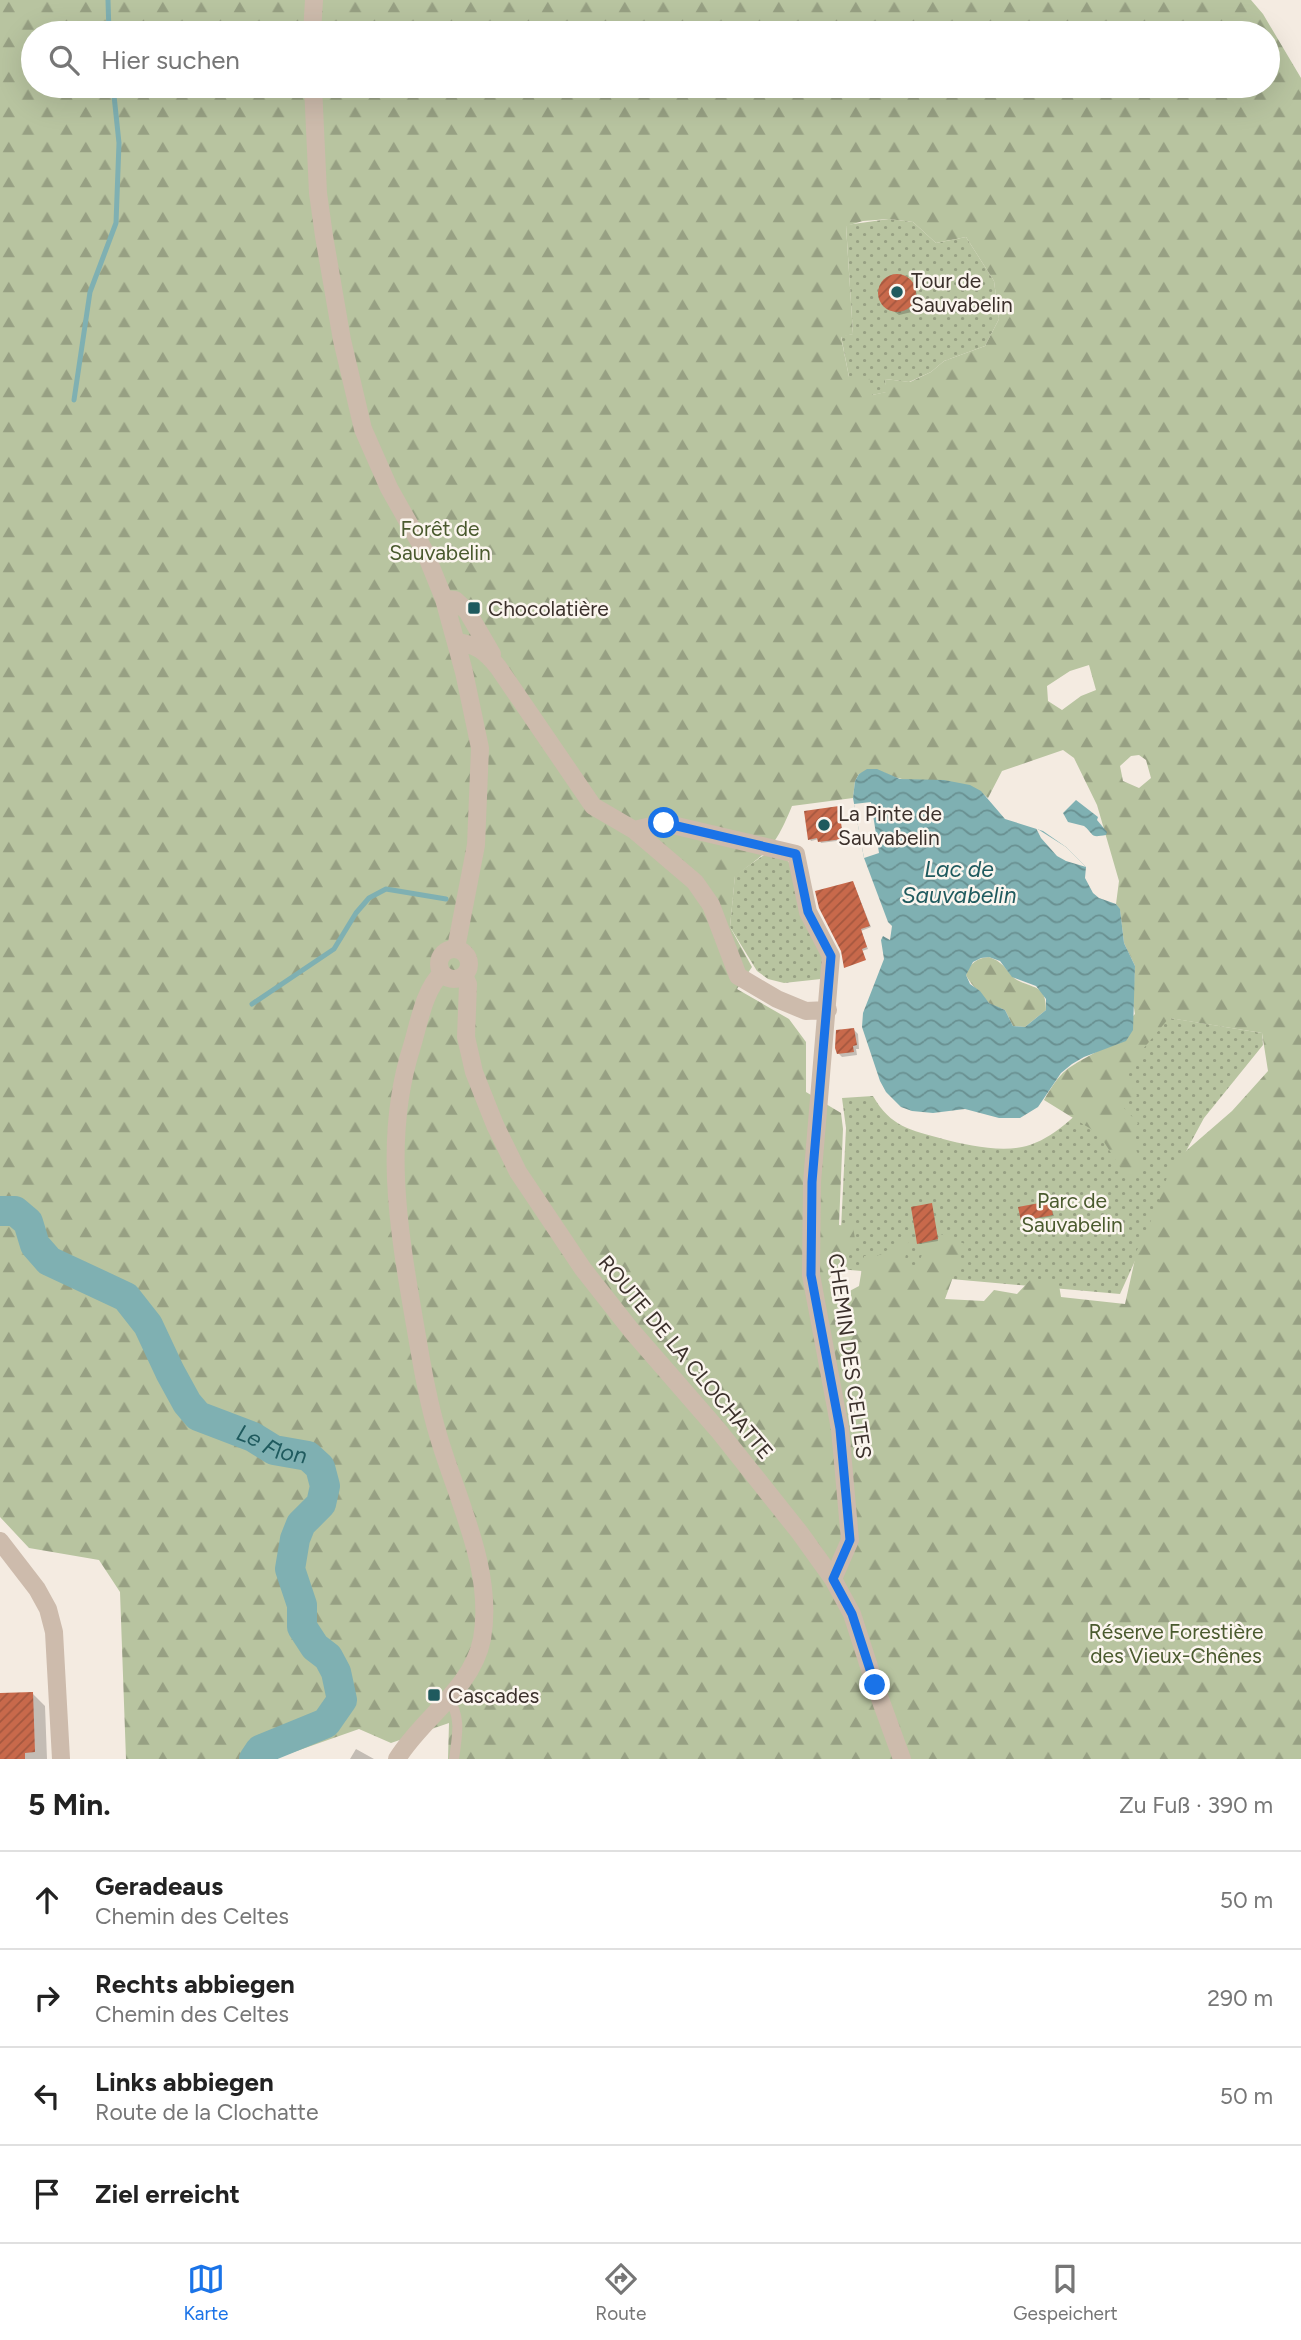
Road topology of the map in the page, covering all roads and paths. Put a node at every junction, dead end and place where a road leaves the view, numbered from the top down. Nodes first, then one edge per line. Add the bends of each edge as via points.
1 (314, 0) edge
2 (313, 21) edge
3 (314, 98) edge
4 (444, 598) junction
5 (456, 642) junction
6 (504, 675) junction
7 (634, 830) junction
8 (456, 948) junction
9 (442, 973) junction
10 (464, 976) junction
11 (828, 1010) junction
12 (0, 1541) edge
13 (833, 1579) junction
14 (449, 1698) junction
15 (61, 1759) edge
16 (397, 1759) edge
17 (454, 1759) edge
18 (902, 1759) edge

1 - 2 street
3 - 4 street via 324,236 363,429
4 - 5 street
4 - 6 street via 455,600 467,611
5 - 6 street via 483,649
5 - 8 street via 480,748 477,845
6 - 7 street via 593,806
7 - 11 street via 695,882 711,905 738,976 806,1011
7 - 11 street, CHEMIN DES CELTES via 664,823 796,854 808,912 831,956
8 - 9 street via 441,956
8 - 10 street via 469,960
9 - 10 street via 448,978
9 - 14 street via 435,979 407,1060 395,1132 394,1175 401,1242 432,1414 484,1593 482,1639 476,1659
10 - 13 street, ROUTE DE LA CLOCHATTE via 468,984 466,1037 474,1072 518,1172 583,1269 718,1430
11 - 13 street, CHEMIN DES CELTES via 812,1182 811,1275 840,1429 850,1540
12 - 15 street via 48,1609 54,1632
13 - 18 street, ROUTE DE LA CLOCHATTE via 852,1614
14 - 16 street
14 - 17 lane via 457,1709

